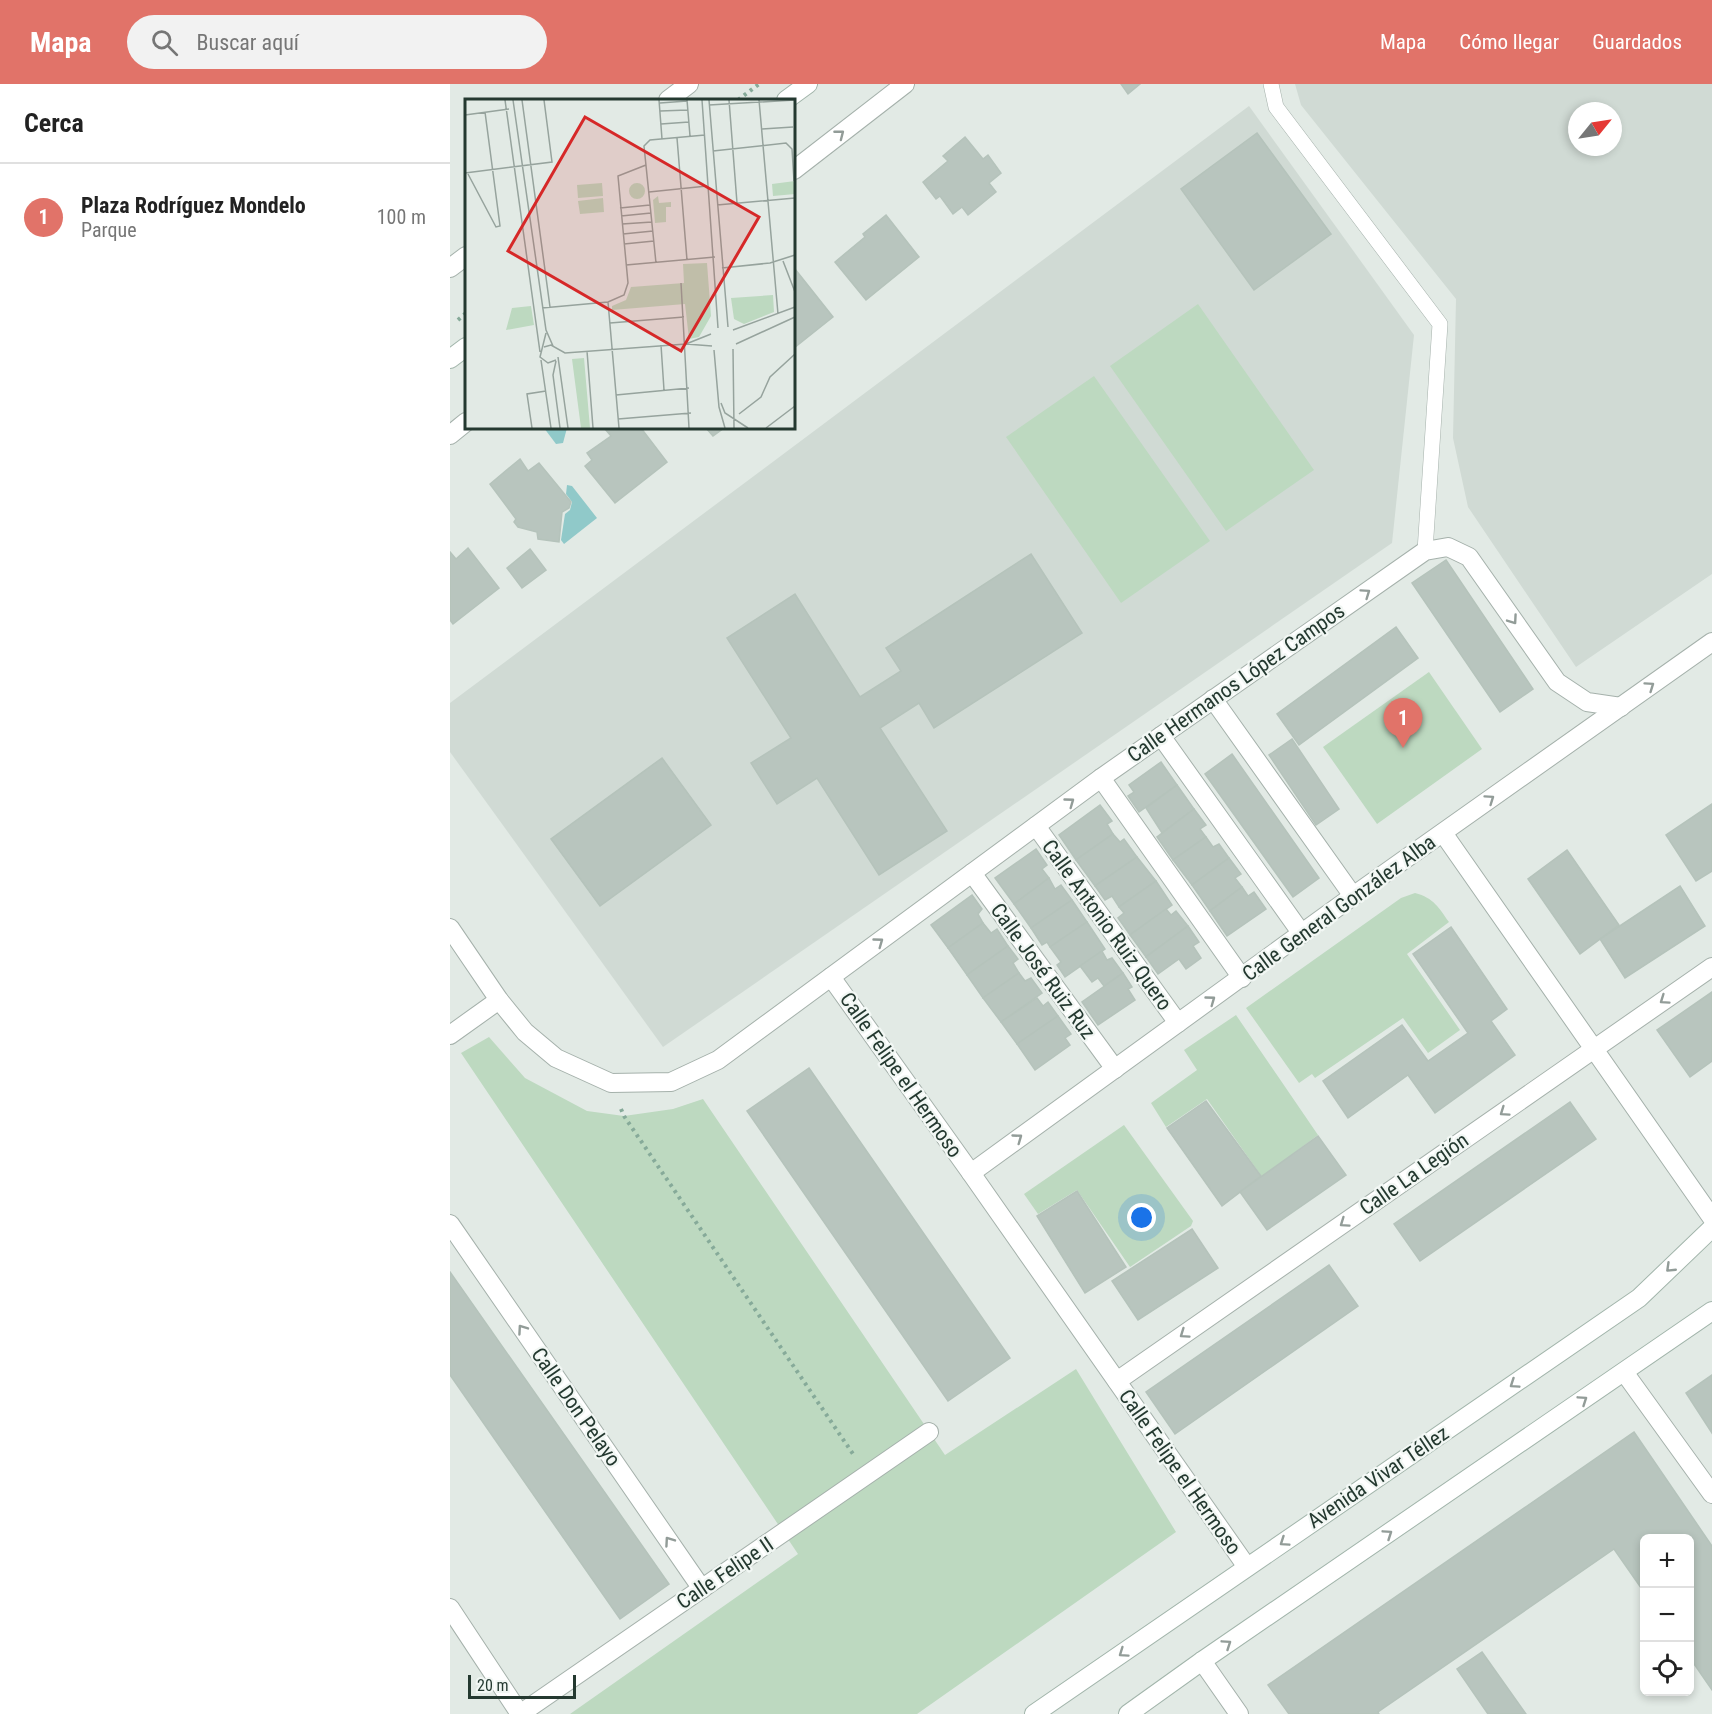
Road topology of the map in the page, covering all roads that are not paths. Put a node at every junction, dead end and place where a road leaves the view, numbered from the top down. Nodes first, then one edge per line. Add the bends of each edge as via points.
1 (689, 84) edge
2 (808, 84) edge
3 (905, 84) edge
4 (1271, 84) edge
5 (669, 99) edge
6 (787, 99) edge
7 (795, 169) edge
8 (465, 257) edge
9 (450, 268) edge
10 (465, 347) edge
11 (450, 359) edge
12 (465, 423) edge
13 (450, 435) edge
14 (1425, 551) junction
15 (1712, 642) edge
16 (1213, 699) junction
17 (1620, 707) junction
18 (1161, 736) junction
19 (1101, 778) junction
20 (1036, 826) junction
21 (1443, 833) junction
22 (972, 873) junction
23 (1353, 896) junction
24 (450, 928) edge
25 (1302, 934) junction
26 (1712, 967) edge
27 (831, 977) junction
28 (1242, 978) junction
29 (500, 1000) junction
30 (1178, 1023) junction
31 (450, 1035) edge
32 (1594, 1049) junction
33 (1114, 1069) junction
34 (971, 1173) junction
35 (1712, 1218) edge
36 (450, 1224) edge
37 (1712, 1228) edge
38 (1712, 1311) edge
39 (1624, 1372) junction
40 (1117, 1381) junction
41 (929, 1432) dead end
42 (1712, 1494) edge
43 (1247, 1567) junction
44 (702, 1589) junction
45 (450, 1608) edge
46 (1202, 1661) junction
47 (520, 1714) edge
48 (1034, 1714) edge
49 (1128, 1714) edge
50 (1239, 1714) edge

1 - 5 street
2 - 6 street
7 -> 3 street
4 - 14 lane via 1276,107 1440,324
8 - 9 street
10 - 11 street
12 - 13 street
16 -> 14 street, Calle Hermanos López Campos
14 -> 17 street via 1449,547 1469,557 1557,682 1587,702
17 -> 15 street
16 - 18 street, Calle Hermanos López Campos
16 - 23 street
21 -> 17 street
18 - 19 street, Calle Hermanos López Campos
18 - 25 street
20 -> 19 street, Calle Hermanos López Campos
19 - 28 street
20 - 22 street, Calle Hermanos López Campos
20 - 30 street, Calle Antonio Ruiz Quero
21 - 23 street, Calle General González Alba
21 - 32 street, Calle General González Alba
27 -> 22 street, Calle Hermanos López Campos
22 - 33 street, Calle José Ruiz Ruz
23 - 25 street, Calle General González Alba
24 - 29 street, Calle Felipe el Hermoso
25 - 28 street, Calle General González Alba
26 -> 32 street, Calle La Legión
27 - 29 street, Calle Felipe el Hermoso via 718,1060 671,1082 611,1083 556,1058 525,1032
27 - 34 street, Calle Felipe el Hermoso
30 -> 28 street, Calle General González Alba
29 - 31 street
30 - 33 street, Calle General González Alba
32 - 35 street, Calle General González Alba
32 -> 40 street, Calle La Legión
34 -> 33 street, Calle General González Alba
34 - 40 street, Calle Felipe el Hermoso
44 -> 36 street, Calle Don Pelayo
37 -> 43 street, Avenida Vivar Téllez via 1639,1298
38 - 39 street
39 - 42 street
46 -> 39 street
40 - 43 street, Calle Felipe el Hermoso
41 - 44 street, Calle Felipe II
43 -> 48 street, Avenida Vivar Téllez
44 - 47 street, Calle Felipe II
45 - 47 street
46 - 49 street
46 - 50 street

